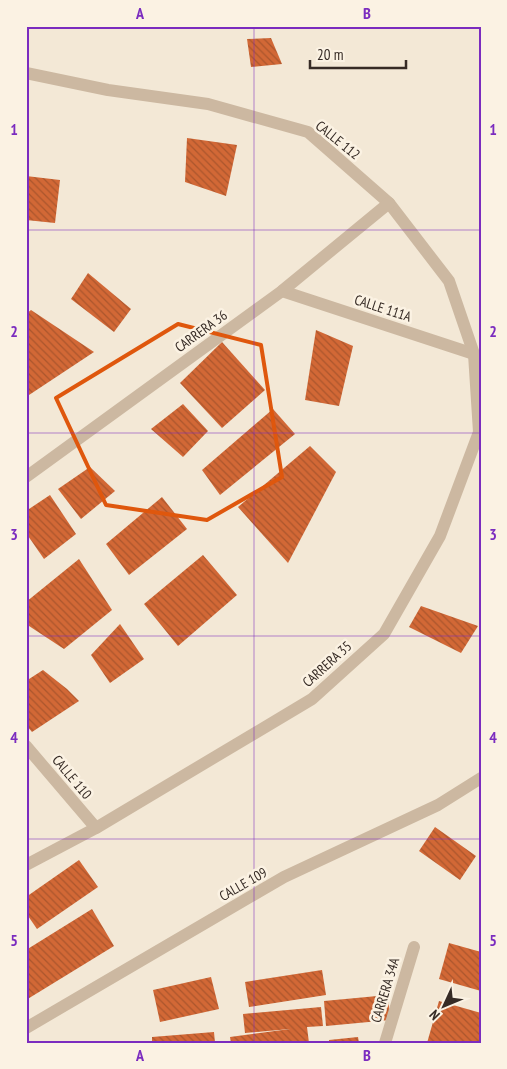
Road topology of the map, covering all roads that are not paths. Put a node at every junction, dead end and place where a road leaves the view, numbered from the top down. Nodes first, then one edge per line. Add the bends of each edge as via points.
1 (26, 72) edge
2 (389, 203) junction
3 (282, 291) junction
4 (474, 354) junction
5 (26, 477) edge
6 (26, 746) edge
7 (481, 778) edge
8 (96, 828) junction
9 (26, 866) edge
10 (414, 947) dead end
11 (26, 1028) edge
12 (385, 1043) edge

1 - 2 street, CALLE 112 via 108,90 208,104 308,132
2 - 3 street, CARRERA 36
2 - 4 street, CALLE 112 via 449,280
3 - 4 street, CALLE 111A
3 - 5 street, CARRERA 36
4 - 8 street, CARRERA 35 via 479,432 440,536 384,634 312,699
6 - 8 street, CALLE 110
7 - 11 street, CALLE 109 via 438,805 284,877
8 - 9 street, CARRERA 35
10 - 12 street, CARRERA 34A

